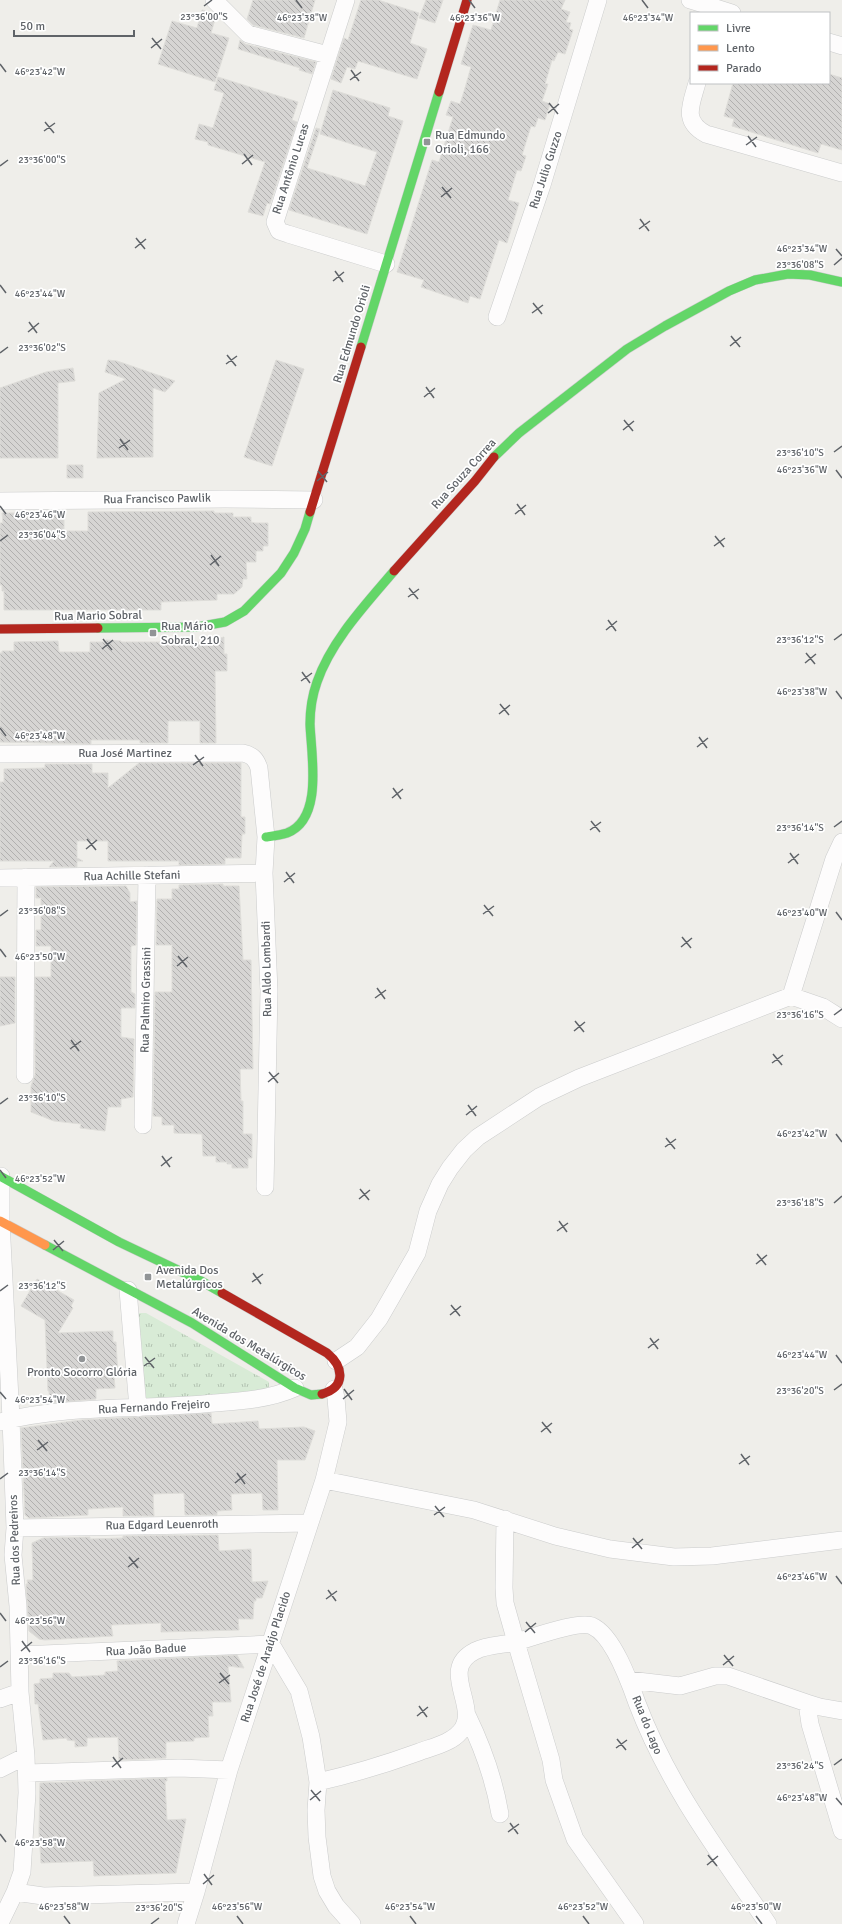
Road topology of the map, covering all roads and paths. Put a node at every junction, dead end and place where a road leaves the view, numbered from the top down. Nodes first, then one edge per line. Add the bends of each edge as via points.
1 (214, 0) edge
2 (346, 0) edge
3 (467, 0) edge
4 (598, 0) edge
5 (690, 0) edge
6 (723, 12) edge
7 (830, 42) edge
8 (842, 46) edge
9 (328, 56) junction
10 (697, 84) edge
11 (842, 173) edge
12 (386, 264) junction
13 (842, 282) edge
14 (497, 317) dead end
15 (314, 500) junction
16 (0, 501) edge
17 (197, 627) joint
18 (0, 629) edge
19 (0, 754) edge
20 (249, 754) joint
21 (266, 837) junction
22 (842, 842) edge
23 (264, 873) junction
24 (147, 875) junction
25 (0, 878) edge
26 (26, 878) junction
27 (791, 996) junction
28 (842, 1019) edge
29 (25, 1076) dead end
30 (143, 1125) dead end
31 (1, 1176) edge
32 (265, 1187) dead end
33 (0, 1221) edge
34 (2, 1273) edge
35 (128, 1290) junction
36 (336, 1361) junction
37 (295, 1388) junction
38 (334, 1389) junction
39 (138, 1408) junction
40 (6, 1421) edge
41 (324, 1480) junction
42 (505, 1519) junction
43 (309, 1523) junction
44 (14, 1528) junction
45 (842, 1540) edge
46 (6, 1558) edge
47 (516, 1642) junction
48 (271, 1644) junction
49 (20, 1655) junction
50 (629, 1680) junction
51 (20, 1692) junction
52 (0, 1699) edge
53 (807, 1703) junction
54 (842, 1711) edge
55 (467, 1716) junction
56 (26, 1756) junction
57 (0, 1769) edge
58 (229, 1770) junction
59 (27, 1773) junction
60 (318, 1782) junction
61 (500, 1814) dead end
62 (842, 1831) edge
63 (15, 1892) junction
64 (196, 1892) junction
65 (0, 1923) edge
66 (186, 1924) edge
67 (352, 1924) edge
68 (635, 1924) edge
69 (768, 1924) edge

1 - 9 street via 248,34
2 - 9 street, Rua Antônio Lucas
3 - 12 street, Rua Edmundo Orioli
4 - 14 street, Rua Julio Guzzo via 542,185
5 - 6 street
7 - 8 street
9 - 12 street, Rua Antônio Lucas via 275,222 279,231
10 - 11 street via 690,108 692,122 697,129 706,134
12 - 15 street, Rua Edmundo Orioli
13 - 21 street, Rua Souza Correa via 808,274 782,274 756,280 729,292 656,330 627,349 502,448 418,543 360,614 325,664 315,688 311,708 311,804 302,823 280,836
15 - 16 street, Rua Francisco Pawlik
15 - 17 street, Rua Edmundo Orioli via 294,553 265,591 244,611 225,622
17 - 18 street, Rua Mario Sobral
19 - 20 street, Rua José Martinez
20 - 21 street, Rua Aldo Lombardi via 259,768
21 - 23 street, Rua Aldo Lombardi
22 - 27 street via 834,859
23 - 24 street, Rua Achille Stefani
23 - 32 street, Rua Aldo Lombardi via 268,991
24 - 26 street, Rua Achille Stefani
24 - 30 street, Rua Palmiro Grassini
25 - 26 street, Rua Achille Stefani
26 - 29 street
27 - 28 street via 823,1007
27 - 36 street via 580,1078 539,1097 478,1137 464,1150 440,1184 428,1211 417,1253 379,1319 357,1347
31 - 33 street, Rua dos Pedreiros
31 - 36 street via 119,1242 201,1281 327,1353
33 - 34 street, Rua dos Pedreiros
33 - 35 street, Avenida dos Metalúrgicos
34 - 40 street, Rua dos Pedreiros
35 - 37 street, Avenida dos Metalúrgicos via 192,1323
35 - 39 street
36 - 38 street via 340,1375
37 - 38 street, Avenida dos Metalúrgicos via 313,1395 324,1394
37 - 39 street, Rua Fernando Frejeiro via 254,1400
38 - 41 street, Rua José de Araújo Placido via 338,1422
39 - 40 street, Rua Fernando Frejeiro via 54,1412
40 - 44 street, Rua dos Pedreiros
41 - 42 street via 432,1500
41 - 43 street, Rua José de Araújo Placido
42 - 45 street via 555,1536 610,1549 674,1556 712,1556
42 - 47 street via 505,1603
43 - 44 street, Rua Edgard Leuenroth
43 - 48 street, Rua José de Araújo Placido
44 - 46 street, Rua dos Pedreiros
46 - 49 street, Rua dos Pedreiros via 18,1606
47 - 50 street via 572,1626 591,1625 601,1632 610,1644
47 - 55 street via 476,1650 460,1663 459,1673
47 - 68 street via 554,1780 575,1839
48 - 49 street, Rua João Badue
48 - 58 street, Rua José de Araújo Placido
48 - 60 street via 301,1697
49 - 51 street, Rua dos Pedreiros
50 - 53 street, Rua do Lago via 680,1686 715,1676 728,1676
50 - 69 street, Rua do Lago via 650,1735 680,1793
51 - 52 street
51 - 56 street, Rua dos Pedreiros
53 - 54 street, Rua do Lago
53 - 62 street via 812,1732
55 - 60 street via 460,1732 440,1745 369,1770
55 - 61 street via 489,1765
56 - 57 street
56 - 59 street, Rua dos Pedreiros
58 - 59 street via 179,1768
58 - 64 street, Rua José de Araújo Placido
59 - 63 street, Rua dos Pedreiros via 24,1853 22,1872
60 - 67 street via 317,1838 322,1876 336,1906
63 - 64 street via 43,1896
63 - 65 street, Rua dos Pedreiros
64 - 66 street, Rua José de Araújo Placido

